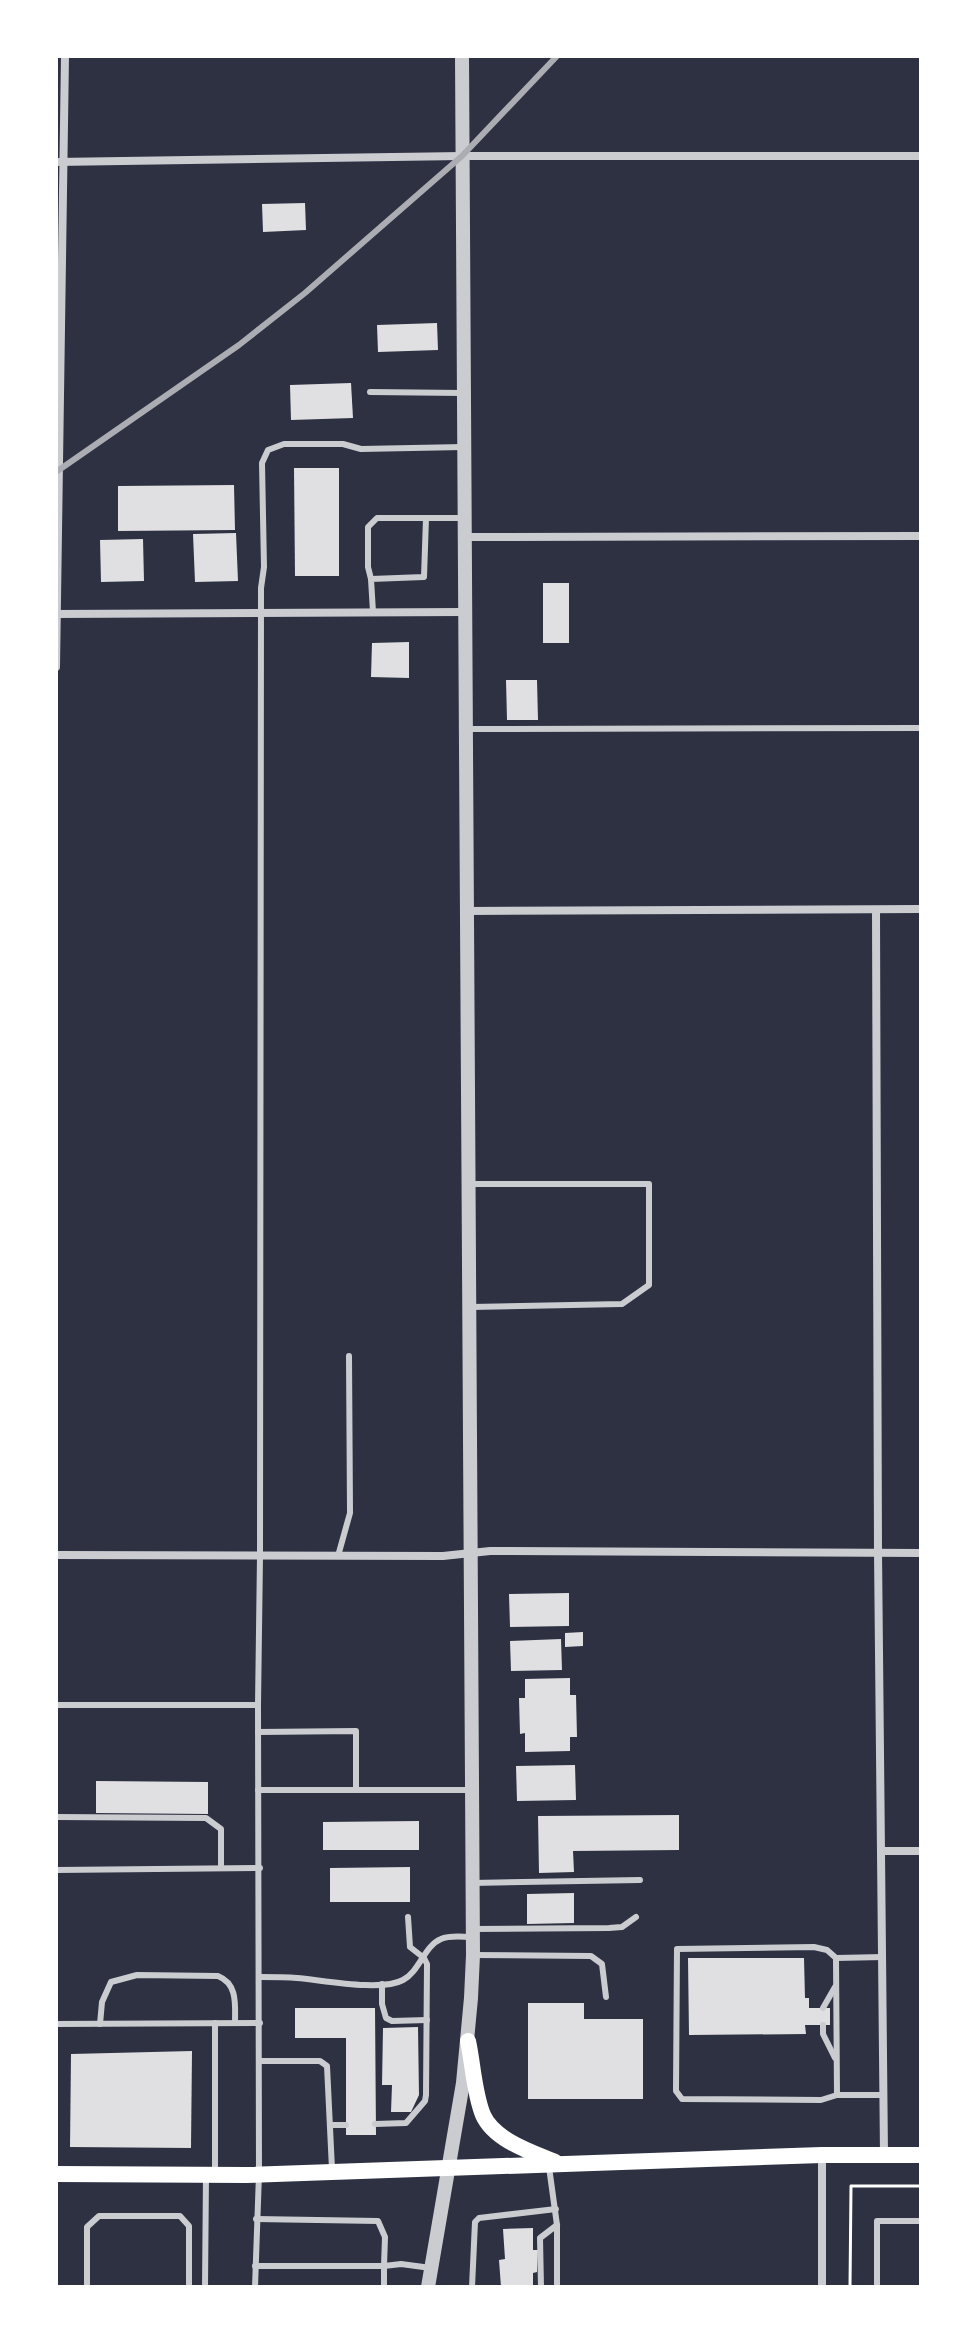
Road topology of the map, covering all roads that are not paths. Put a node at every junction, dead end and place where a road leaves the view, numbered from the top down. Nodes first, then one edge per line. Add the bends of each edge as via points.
1 (65, 56) edge
2 (462, 56) edge
3 (462, 156) junction
4 (921, 156) edge
5 (60, 162) edge
6 (370, 392) dead end
7 (463, 393) junction
8 (463, 447) junction
9 (426, 518) junction
10 (463, 518) junction
11 (921, 536) edge
12 (57, 537) edge
13 (463, 537) junction
14 (371, 579) junction
15 (373, 612) junction
16 (464, 612) junction
17 (261, 613) junction
18 (56, 614) edge
19 (56, 667) edge
20 (921, 728) edge
21 (464, 729) junction
22 (921, 909) edge
23 (876, 910) junction
24 (466, 911) junction
25 (468, 1184) junction
26 (468, 1307) junction
27 (349, 1356) dead end
28 (878, 1552) junction
29 (469, 1553) junction
30 (921, 1553) edge
31 (56, 1555) edge
32 (260, 1556) junction
33 (338, 1556) junction
34 (56, 1705) edge
35 (258, 1705) junction
36 (258, 1732) junction
37 (356, 1789) junction
38 (258, 1790) junction
39 (470, 1790) junction
40 (56, 1817) edge
41 (882, 1851) junction
42 (921, 1851) edge
43 (221, 1868) junction
44 (260, 1868) junction
45 (56, 1870) edge
46 (640, 1880) dead end
47 (472, 1883) junction
48 (408, 1917) dead end
49 (636, 1917) dead end
50 (473, 1933) junction
51 (473, 1955) junction
52 (883, 1957) junction
53 (424, 1958) junction
54 (836, 1958) junction
55 (260, 1977) junction
56 (382, 1984) junction
57 (836, 1984) junction
58 (606, 1997) dead end
59 (823, 2008) dead end
60 (427, 2020) junction
61 (215, 2023) junction
62 (235, 2023) junction
63 (260, 2023) junction
64 (56, 2024) edge
65 (100, 2024) junction
66 (823, 2025) dead end
67 (468, 2041) junction
68 (260, 2061) junction
69 (837, 2063) junction
70 (837, 2095) junction
71 (883, 2095) junction
72 (375, 2124) dead end
73 (330, 2125) junction
74 (346, 2125) dead end
75 (822, 2155) junction
76 (884, 2155) junction
77 (921, 2155) edge
78 (555, 2165) junction
79 (448, 2169) junction
80 (332, 2172) junction
81 (56, 2174) edge
82 (210, 2174) junction
83 (259, 2174) junction
84 (556, 2209) junction
85 (256, 2219) junction
86 (921, 2221) edge
87 (557, 2225) junction
88 (255, 2266) junction
89 (384, 2266) junction
90 (431, 2268) junction
91 (87, 2287) edge
92 (189, 2287) edge
93 (205, 2287) edge
94 (255, 2287) edge
95 (384, 2287) edge
96 (428, 2287) edge
97 (472, 2287) edge
98 (541, 2287) edge
99 (557, 2287) edge
100 (822, 2287) edge
101 (877, 2287) edge

1 - 5 street
2 - 3 street
3 - 4 street
3 - 5 street
3 - 7 street
5 - 12 street
6 - 7 lane
7 - 8 street
8 - 10 street
8 - 17 lane via 284,444 268,450 262,463
9 - 10 lane
9 - 14 lane via 424,577
9 - 14 lane via 377,518 368,527
10 - 13 street
11 - 13 street
12 - 18 street
13 - 16 street
14 - 15 lane
15 - 16 street
15 - 17 street
16 - 21 street
17 - 18 street
17 - 32 lane
18 - 19 street
20 - 21 lane
21 - 24 street
22 - 23 street
23 - 24 street
23 - 28 street
24 - 25 street
25 - 26 street
25 - 26 lane via 649,1184 649,1285 622,1304
26 - 29 street
27 - 33 lane via 350,1513
28 - 29 street
28 - 30 street
28 - 41 street
29 - 33 street
29 - 39 street
31 - 32 street
32 - 33 street
32 - 35 lane
34 - 35 lane
35 - 36 lane
36 - 37 lane via 356,1731
36 - 38 lane
37 - 38 lane
37 - 39 lane
38 - 44 lane
39 - 47 street
40 - 43 lane via 206,1818 221,1829
41 - 42 street
41 - 52 street
43 - 44 lane
43 - 45 lane
44 - 55 lane
46 - 47 lane
47 - 50 street
48 - 53 lane via 410,1947
49 - 50 lane via 622,1927
50 - 51 street
50 - 53 lane via 440,1939
51 - 58 lane via 597,1958
51 - 67 street
52 - 54 lane
52 - 71 street
53 - 56 lane via 403,1980
53 - 60 lane
54 - 57 lane
54 - 70 lane via 814,1947 677,1949 676,2091 682,2099 821,2100
55 - 56 lane
55 - 63 lane
56 - 60 lane via 386,2018
57 - 59 lane
57 - 69 lane
60 - 72 lane via 425,2101 406,2123
61 - 62 lane
61 - 65 lane
61 - 82 lane
62 - 63 lane
62 - 65 lane via 235,1992 226,1979 137,1975 111,1982
63 - 68 lane
64 - 65 lane
66 - 69 lane
67 - 78 main road via 483,2116 494,2130
67 - 79 street
68 - 73 lane via 320,2061 327,2066
68 - 83 lane
69 - 70 lane
70 - 71 lane
71 - 76 street
73 - 74 lane
73 - 80 lane
75 - 76 main road
75 - 78 main road
75 - 100 street
76 - 77 main road
78 - 79 main road
78 - 84 lane
79 - 80 main road
79 - 90 street
80 - 83 main road
81 - 82 main road
82 - 83 main road
82 - 93 lane
83 - 85 lane
84 - 87 lane
84 - 97 lane via 479,2218
85 - 88 lane
85 - 89 lane via 378,2221 385,2237
86 - 101 lane via 877,2221
87 - 98 lane via 540,2238
87 - 99 lane
88 - 89 lane
88 - 94 lane
89 - 90 lane
89 - 95 lane
90 - 96 street
91 - 92 lane via 87,2227 99,2216 180,2216 189,2226

